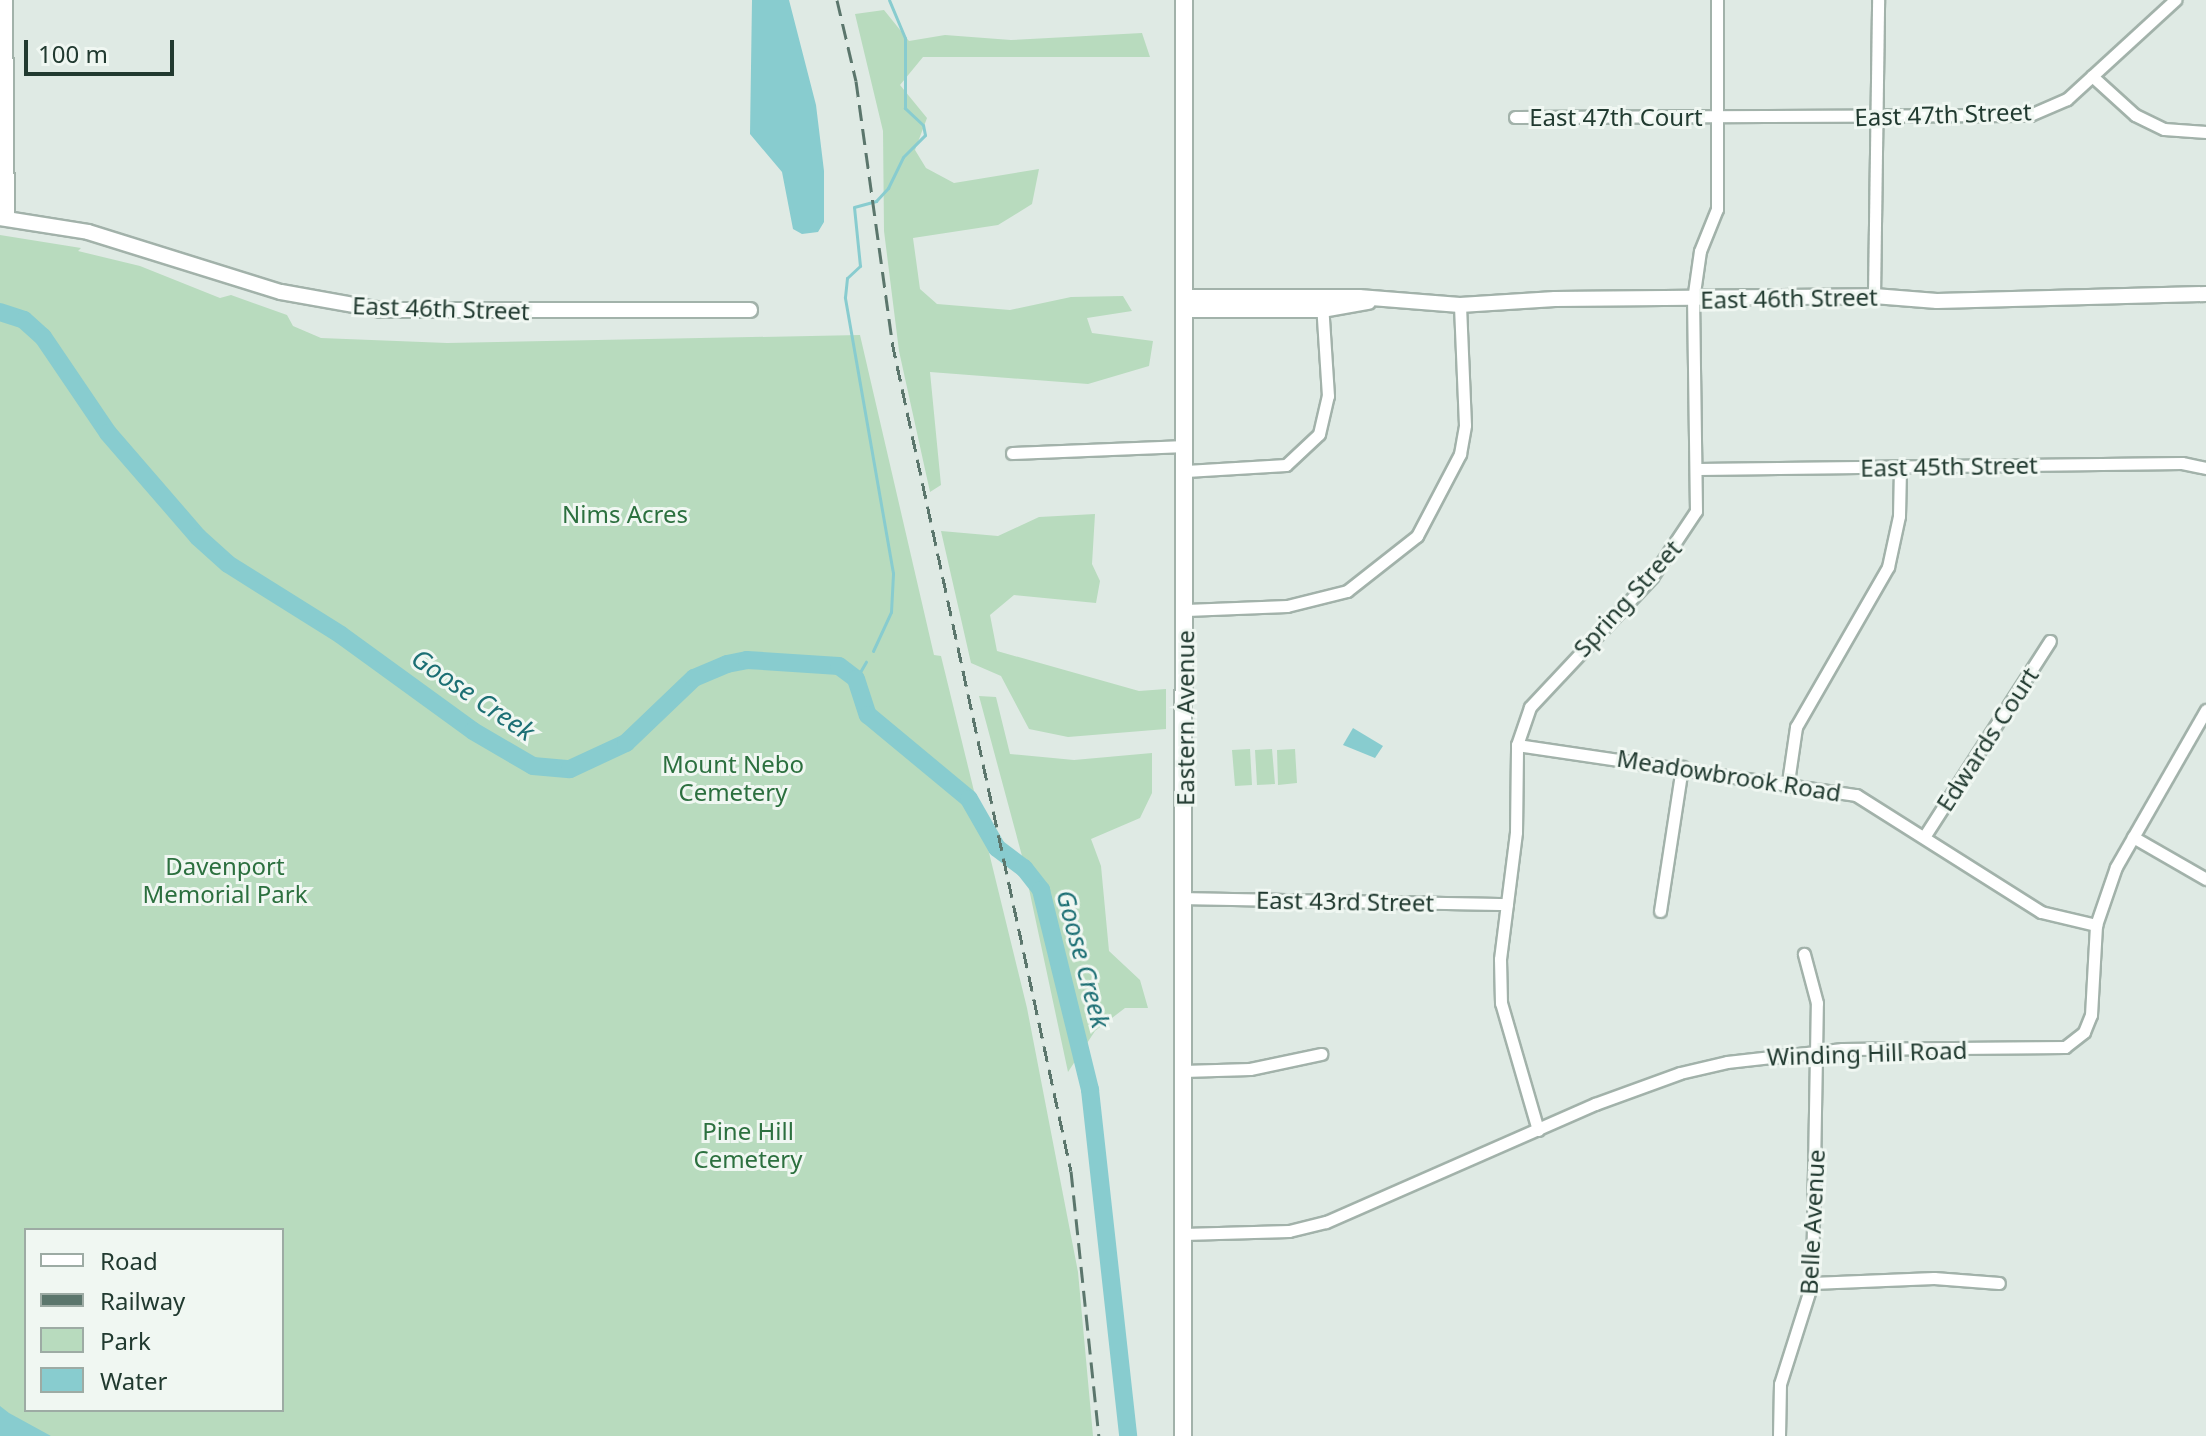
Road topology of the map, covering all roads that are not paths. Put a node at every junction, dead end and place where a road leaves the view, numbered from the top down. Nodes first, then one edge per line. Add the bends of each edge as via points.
1 (5, 0) edge
2 (1184, 0) edge
3 (1717, 0) edge
4 (1878, 0) edge
5 (2175, 0) edge
6 (2092, 76) junction
7 (1515, 117) dead end
8 (1717, 117) junction
9 (1879, 117) junction
10 (2206, 132) edge
11 (4, 218) edge
12 (2206, 294) edge
13 (1874, 296) junction
14 (1693, 300) junction
15 (1186, 303) junction
16 (1322, 303) junction
17 (1460, 305) junction
18 (750, 310) dead end
19 (1186, 446) junction
20 (1012, 453) dead end
21 (2203, 466) edge
22 (1900, 467) junction
23 (1698, 469) junction
24 (1186, 471) junction
25 (1186, 610) junction
26 (2050, 641) dead end
27 (2206, 710) edge
28 (1517, 745) junction
29 (1682, 767) junction
30 (1788, 782) junction
31 (1924, 837) junction
32 (2133, 837) junction
33 (2206, 879) edge
34 (1184, 898) junction
35 (1507, 904) junction
36 (1660, 911) dead end
37 (2096, 925) junction
38 (1804, 954) dead end
39 (1817, 1051) junction
40 (1321, 1054) dead end
41 (1183, 1071) junction
42 (1538, 1130) junction
43 (1183, 1234) junction
44 (1812, 1283) junction
45 (1999, 1283) dead end
46 (1183, 1436) edge
47 (1779, 1436) edge

1 - 11 street
2 - 15 main road, Eastern Avenue
3 - 8 street, Spring Street
4 - 9 street
5 - 6 street, East 47th Street
6 - 9 street, East 47th Street via 2055,108 2030,115
6 - 10 street via 2135,115 2164,129
7 - 8 street, East 47th Court
8 - 9 street, East 47th Street
8 - 14 street, Spring Street via 1717,209 1700,251
9 - 13 street
11 - 18 street, East 46th Street via 88,232 281,292 382,310
12 - 13 street, East 46th Street via 1951,301
13 - 14 street, East 46th Street
14 - 17 street, East 46th Street
14 - 23 street, Spring Street
15 - 16 street, East 46th Street
15 - 19 main road, Eastern Avenue
16 - 17 street, East 46th Street
16 - 24 street via 1328,396 1319,434 1286,465
17 - 25 street via 1465,425 1460,454 1417,536 1347,591 1287,606
19 - 20 street
19 - 24 main road, Eastern Avenue
21 - 22 street, East 45th Street
22 - 23 street, East 45th Street
22 - 30 street via 1899,516 1888,567 1796,727
23 - 28 street, Spring Street via 1690,525 1652,577 1530,707
24 - 25 main road, Eastern Avenue
25 - 34 main road, Eastern Avenue
26 - 31 street, Edwards Court
27 - 32 street, Winding Hill Road
28 - 29 street, Meadowbrook Road
28 - 35 street, Spring Street via 1516,832
29 - 30 street, Meadowbrook Road
29 - 36 street
30 - 31 street, Meadowbrook Road via 1856,795
31 - 37 street, Meadowbrook Road via 2041,912
32 - 33 street
32 - 37 street, Winding Hill Road via 2116,867
34 - 35 street, East 43rd Street
34 - 41 main road, Eastern Avenue
35 - 42 street, Spring Street via 1501,1003
37 - 39 street, Winding Hill Road via 2091,1015 2084,1032 2065,1047
38 - 39 street, Belle Avenue via 1814,982
39 - 42 street, Winding Hill Road via 1778,1053 1680,1073
39 - 44 street, Belle Avenue
40 - 41 street via 1250,1069
41 - 43 main road, Eastern Avenue
42 - 43 street, Winding Hill Road via 1326,1222 1289,1231
43 - 46 main road, Eastern Avenue
44 - 45 street via 1934,1278
44 - 47 street, Belle Avenue via 1780,1384

